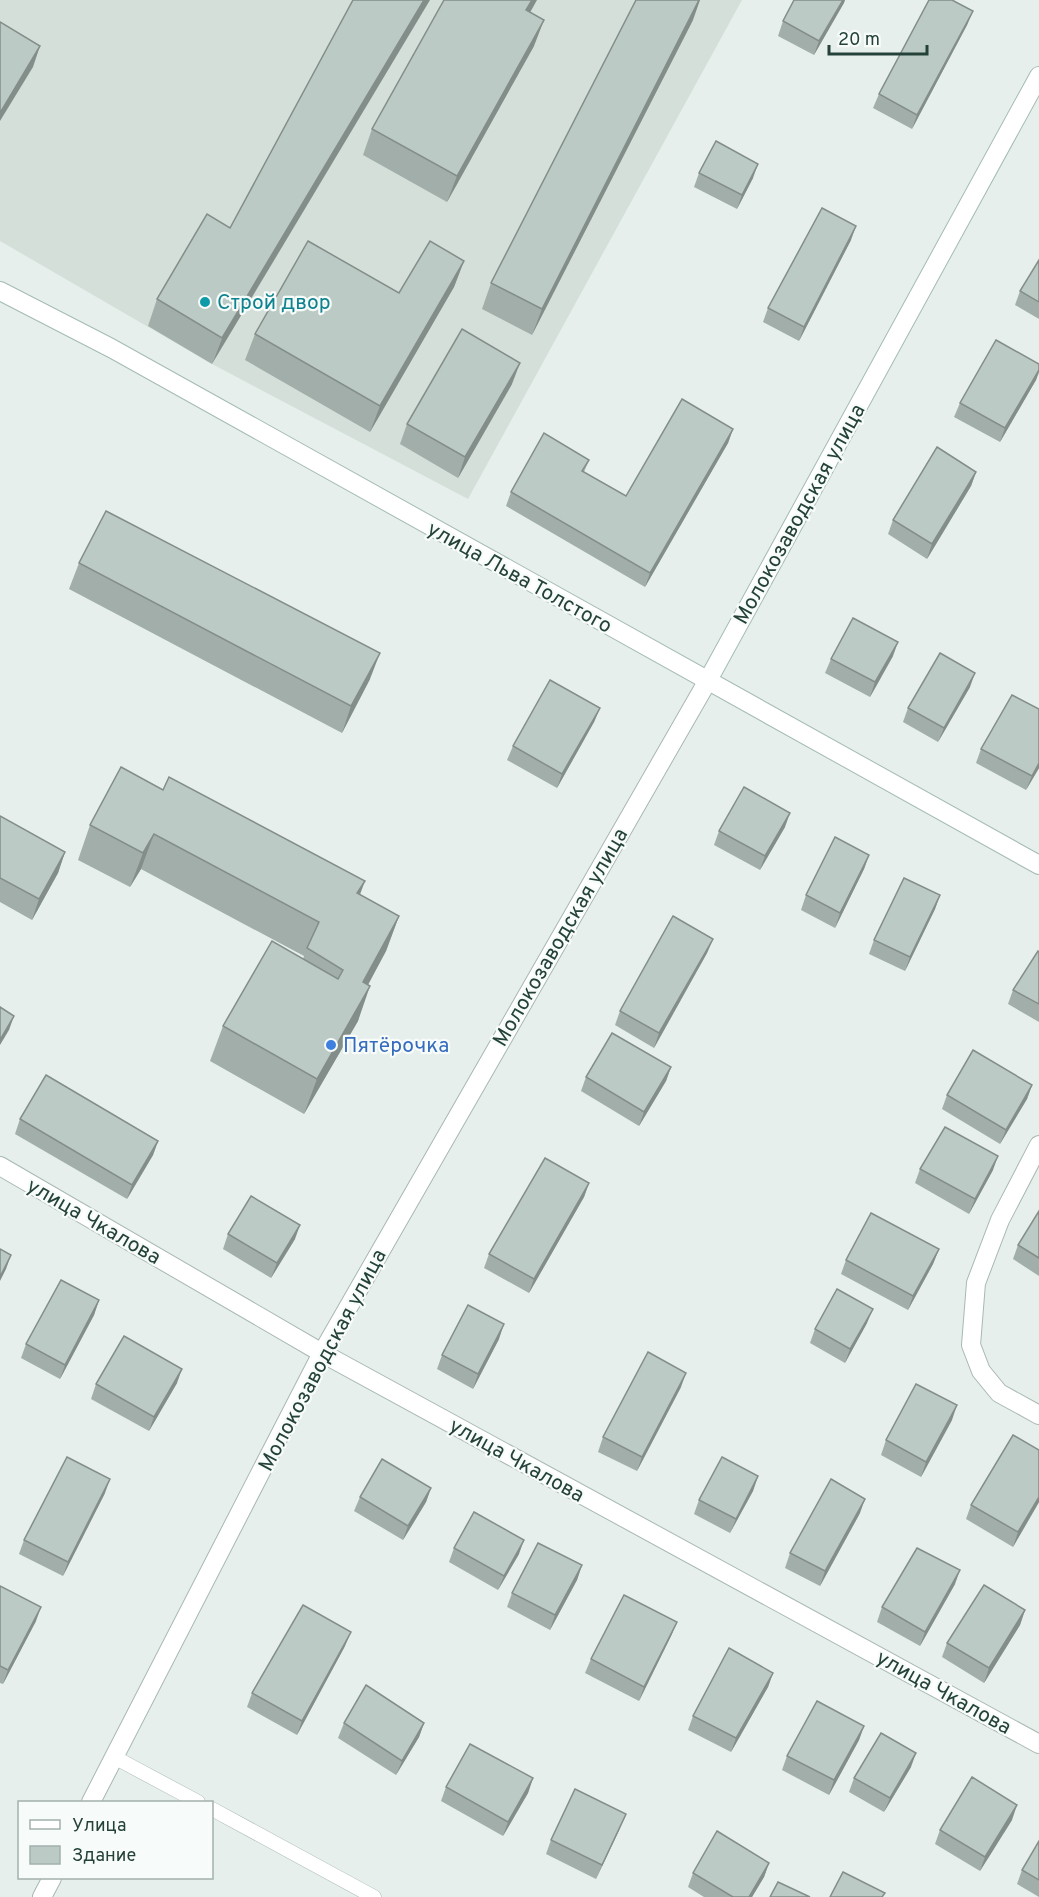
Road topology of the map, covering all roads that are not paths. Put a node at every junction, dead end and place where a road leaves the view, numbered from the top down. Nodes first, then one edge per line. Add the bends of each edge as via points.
1 (1039, 76) edge
2 (0, 291) edge
3 (706, 682) junction
4 (1039, 865) edge
5 (1039, 1145) edge
6 (0, 1166) edge
7 (322, 1353) junction
8 (1039, 1415) edge
9 (1039, 1744) edge
10 (114, 1757) junction
11 (92, 1801) edge
12 (194, 1801) edge
13 (213, 1810) edge
14 (51, 1879) edge
15 (42, 1897) edge
16 (374, 1897) edge

1 - 3 street, Молокозаводская улица
2 - 3 street, улица Льва Толстого via 132,360
3 - 4 street, улица Льва Толстого
3 - 7 street, Молокозаводская улица
5 - 8 street via 1000,1220 976,1283 971,1345 981,1371 999,1393
6 - 7 street, улица Чкалова
7 - 9 street, улица Чкалова
7 - 10 street, Молокозаводская улица
10 - 11 street, Молокозаводская улица
10 - 12 lane
13 - 16 lane
14 - 15 street

